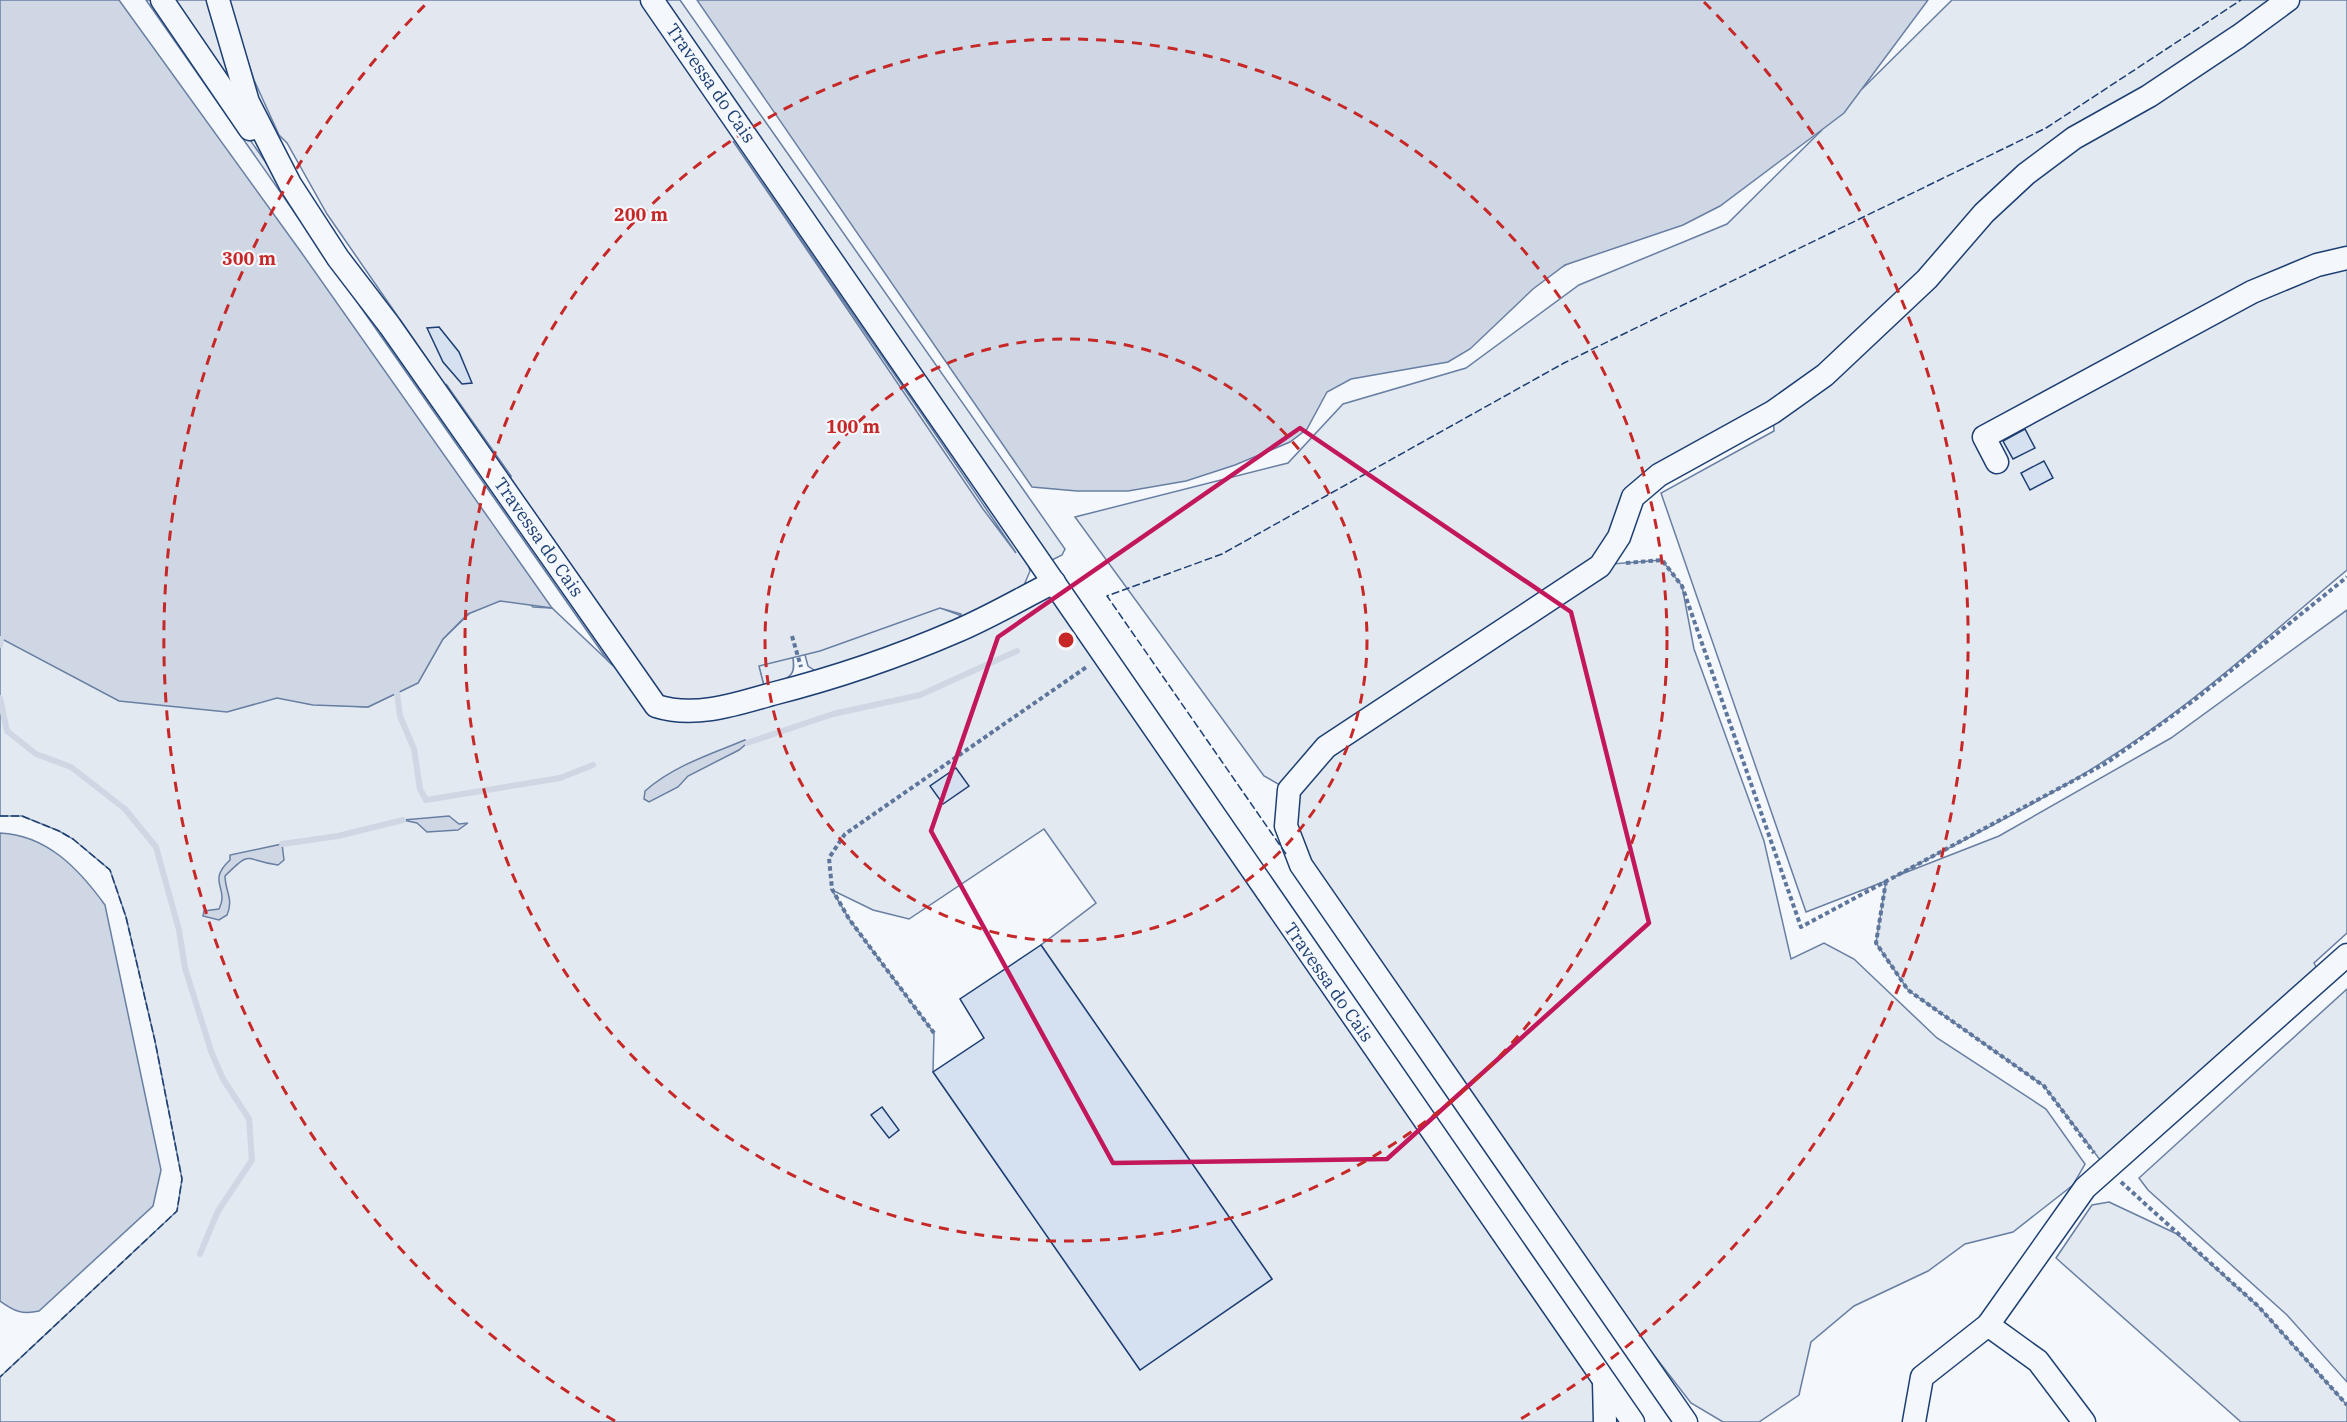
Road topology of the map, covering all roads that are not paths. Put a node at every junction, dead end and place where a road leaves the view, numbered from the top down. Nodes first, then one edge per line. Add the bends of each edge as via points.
1 (162, 0) edge
2 (218, 0) edge
3 (2288, 0) edge
4 (653, 1) edge
5 (290, 184) junction
6 (2347, 258) edge
7 (1997, 462) dead end
8 (1054, 582) junction
9 (2347, 955) edge
10 (1988, 1325) junction
11 (1604, 1382) junction
12 (1605, 1422) edge
13 (1633, 1422) edge
14 (1686, 1422) edge
15 (1914, 1422) edge
16 (2084, 1422) edge

1 - 5 street
2 - 5 street, Travessa do Cais via 248,102
3 - 14 street via 2159,89 2074,138 2026,174 1984,213 1927,279 1825,375 1773,412 1659,475 1633,497 1619,537 1599,566 1326,747 1289,790 1286,826 1301,865
4 - 8 street, Travessa do Cais
5 - 8 street, Travessa do Cais via 338,258 656,706 676,712 699,711 806,685 958,630
6 - 7 street via 2317,265 2252,292 1984,437
8 - 11 street, Travessa do Cais
9 - 10 street via 2085,1188
10 - 15 street via 1922,1377
10 - 16 street via 2038,1360
11 - 12 street
11 - 13 street, Travessa do Cais

